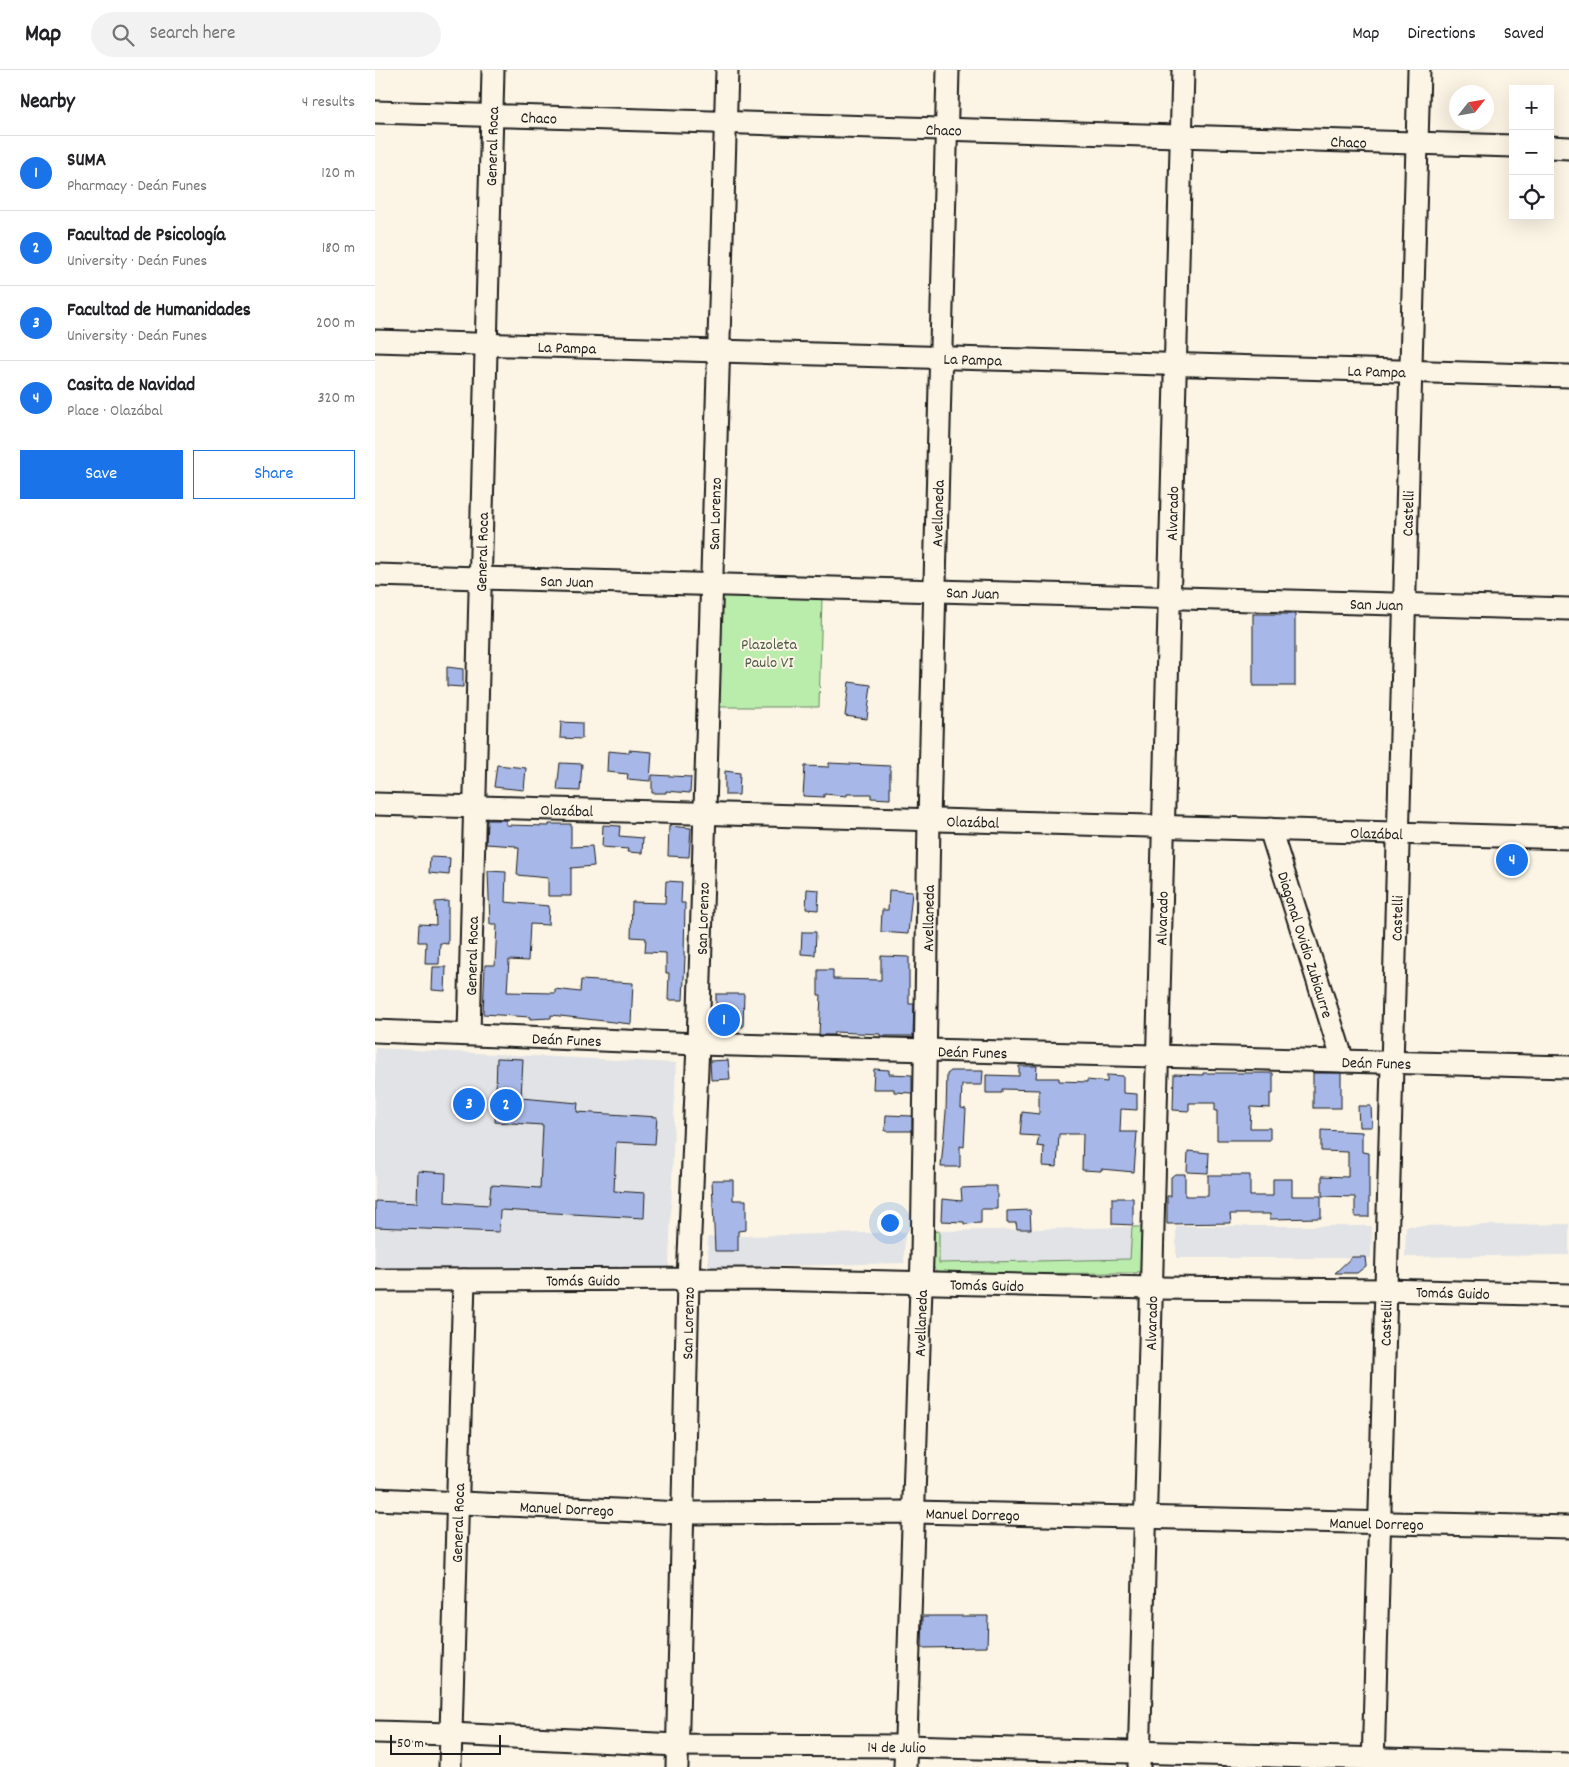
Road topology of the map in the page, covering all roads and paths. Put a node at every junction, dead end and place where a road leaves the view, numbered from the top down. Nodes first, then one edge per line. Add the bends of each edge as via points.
1 (493, 70) edge
2 (727, 70) edge
3 (948, 70) edge
4 (1183, 70) edge
5 (1419, 70) edge
6 (375, 112) edge
7 (492, 117) junction
8 (725, 123) junction
9 (947, 130) junction
10 (1181, 136) junction
11 (1417, 143) junction
12 (1509, 146) edge
13 (1554, 147) edge
14 (1569, 148) edge
15 (375, 341) edge
16 (487, 344) junction
17 (720, 351) junction
18 (942, 358) junction
19 (1176, 365) junction
20 (1411, 372) junction
21 (1569, 376) edge
22 (375, 576) edge
23 (481, 578) junction
24 (712, 585) junction
25 (935, 591) junction
26 (1169, 598) junction
27 (1405, 604) junction
28 (1569, 609) edge
29 (375, 804) edge
30 (475, 806) junction
31 (705, 813) junction
32 (929, 820) junction
33 (1163, 826) junction
34 (1270, 829) junction
35 (1398, 833) junction
36 (1569, 838) edge
37 (375, 1030) edge
38 (469, 1034) junction
39 (698, 1044) junction
40 (925, 1050) junction
41 (1157, 1056) junction
42 (1343, 1061) junction
43 (1392, 1062) junction
44 (1569, 1067) edge
45 (375, 1280) edge
46 (464, 1280) junction
47 (688, 1280) junction
48 (921, 1282) junction
49 (1152, 1288) junction
50 (1385, 1290) junction
51 (1569, 1295) edge
52 (375, 1499) edge
53 (456, 1503) junction
54 (913, 1512) junction
55 (682, 1513) junction
56 (1146, 1518) junction
57 (1380, 1523) junction
58 (1569, 1528) edge
59 (375, 1732) edge
60 (451, 1734) junction
61 (677, 1745) junction
62 (906, 1757) edge
63 (1139, 1760) edge
64 (1373, 1763) edge
65 (1569, 1764) edge
66 (450, 1767) edge
67 (677, 1767) edge

1 - 7 street, General Roca
2 - 8 street, San Lorenzo
3 - 9 street, Avellaneda
4 - 10 street, Alvarado
5 - 11 street, Castelli
6 - 7 street, Chaco
7 - 8 street, Chaco
7 - 16 street, General Roca
8 - 9 street, Chaco
8 - 17 street, San Lorenzo
9 - 10 street, Chaco
9 - 18 street, Avellaneda
10 - 11 street, Chaco
10 - 19 street, Alvarado
11 - 12 street, Chaco
11 - 20 street, Castelli
13 - 14 street
15 - 16 street, La Pampa
16 - 17 street, La Pampa
16 - 23 street, General Roca
17 - 18 street, La Pampa
17 - 24 street, San Lorenzo
18 - 19 street, La Pampa
18 - 25 street, Avellaneda
19 - 20 street, La Pampa
19 - 26 street, Alvarado
20 - 21 street, La Pampa
20 - 27 street, Castelli
22 - 23 street, San Juan
23 - 24 street, San Juan
23 - 30 street, General Roca
24 - 25 street, San Juan
24 - 31 street, San Lorenzo
25 - 26 street, San Juan
25 - 32 street, Avellaneda
26 - 27 street, San Juan
26 - 33 street, Alvarado
27 - 28 street, San Juan
27 - 35 street, Castelli
29 - 30 street, Olazábal
30 - 31 street, Olazábal
30 - 38 street, General Roca
31 - 32 street, Olazábal
31 - 39 street, San Lorenzo
32 - 33 street, Olazábal
32 - 40 street, Avellaneda
33 - 34 street, Olazábal
33 - 41 street, Alvarado
34 - 35 street, Olazábal
34 - 42 street, Diagonal Ovidio Zubiaurre
35 - 36 street, Olazábal
35 - 43 street, Castelli
37 - 38 street, Deán Funes
38 - 39 street, Deán Funes
39 - 40 street, Deán Funes
39 - 47 street, San Lorenzo
40 - 41 street, Deán Funes
40 - 48 street, Avellaneda
41 - 42 street, Deán Funes
41 - 49 street, Alvarado
42 - 43 street, Deán Funes
43 - 44 street, Deán Funes
43 - 50 street, Castelli
45 - 46 street, Tomás Guido
46 - 47 street, Tomás Guido
46 - 53 street, General Roca
47 - 48 street, Tomás Guido
47 - 55 street, San Lorenzo
48 - 49 street, Tomás Guido
48 - 54 street, Avellaneda
49 - 50 street, Tomás Guido
49 - 56 street, Alvarado
50 - 51 street, Tomás Guido
50 - 57 street, Castelli
52 - 53 street, Manuel Dorrego
53 - 55 street, Manuel Dorrego
53 - 60 street, General Roca
54 - 55 street, Manuel Dorrego
54 - 56 street, Manuel Dorrego
54 - 62 street, Avellaneda
55 - 61 street, San Lorenzo
56 - 57 street, Manuel Dorrego
56 - 63 street, Alvarado
57 - 58 street, Manuel Dorrego
57 - 64 street, Castelli
59 - 60 street, 14 de Julio
60 - 61 street, 14 de Julio
60 - 66 street, General Roca
61 - 62 street, 14 de Julio
61 - 67 street, San Lorenzo
62 - 63 street, 14 de Julio
63 - 64 street, 14 de Julio
64 - 65 street, 14 de Julio

